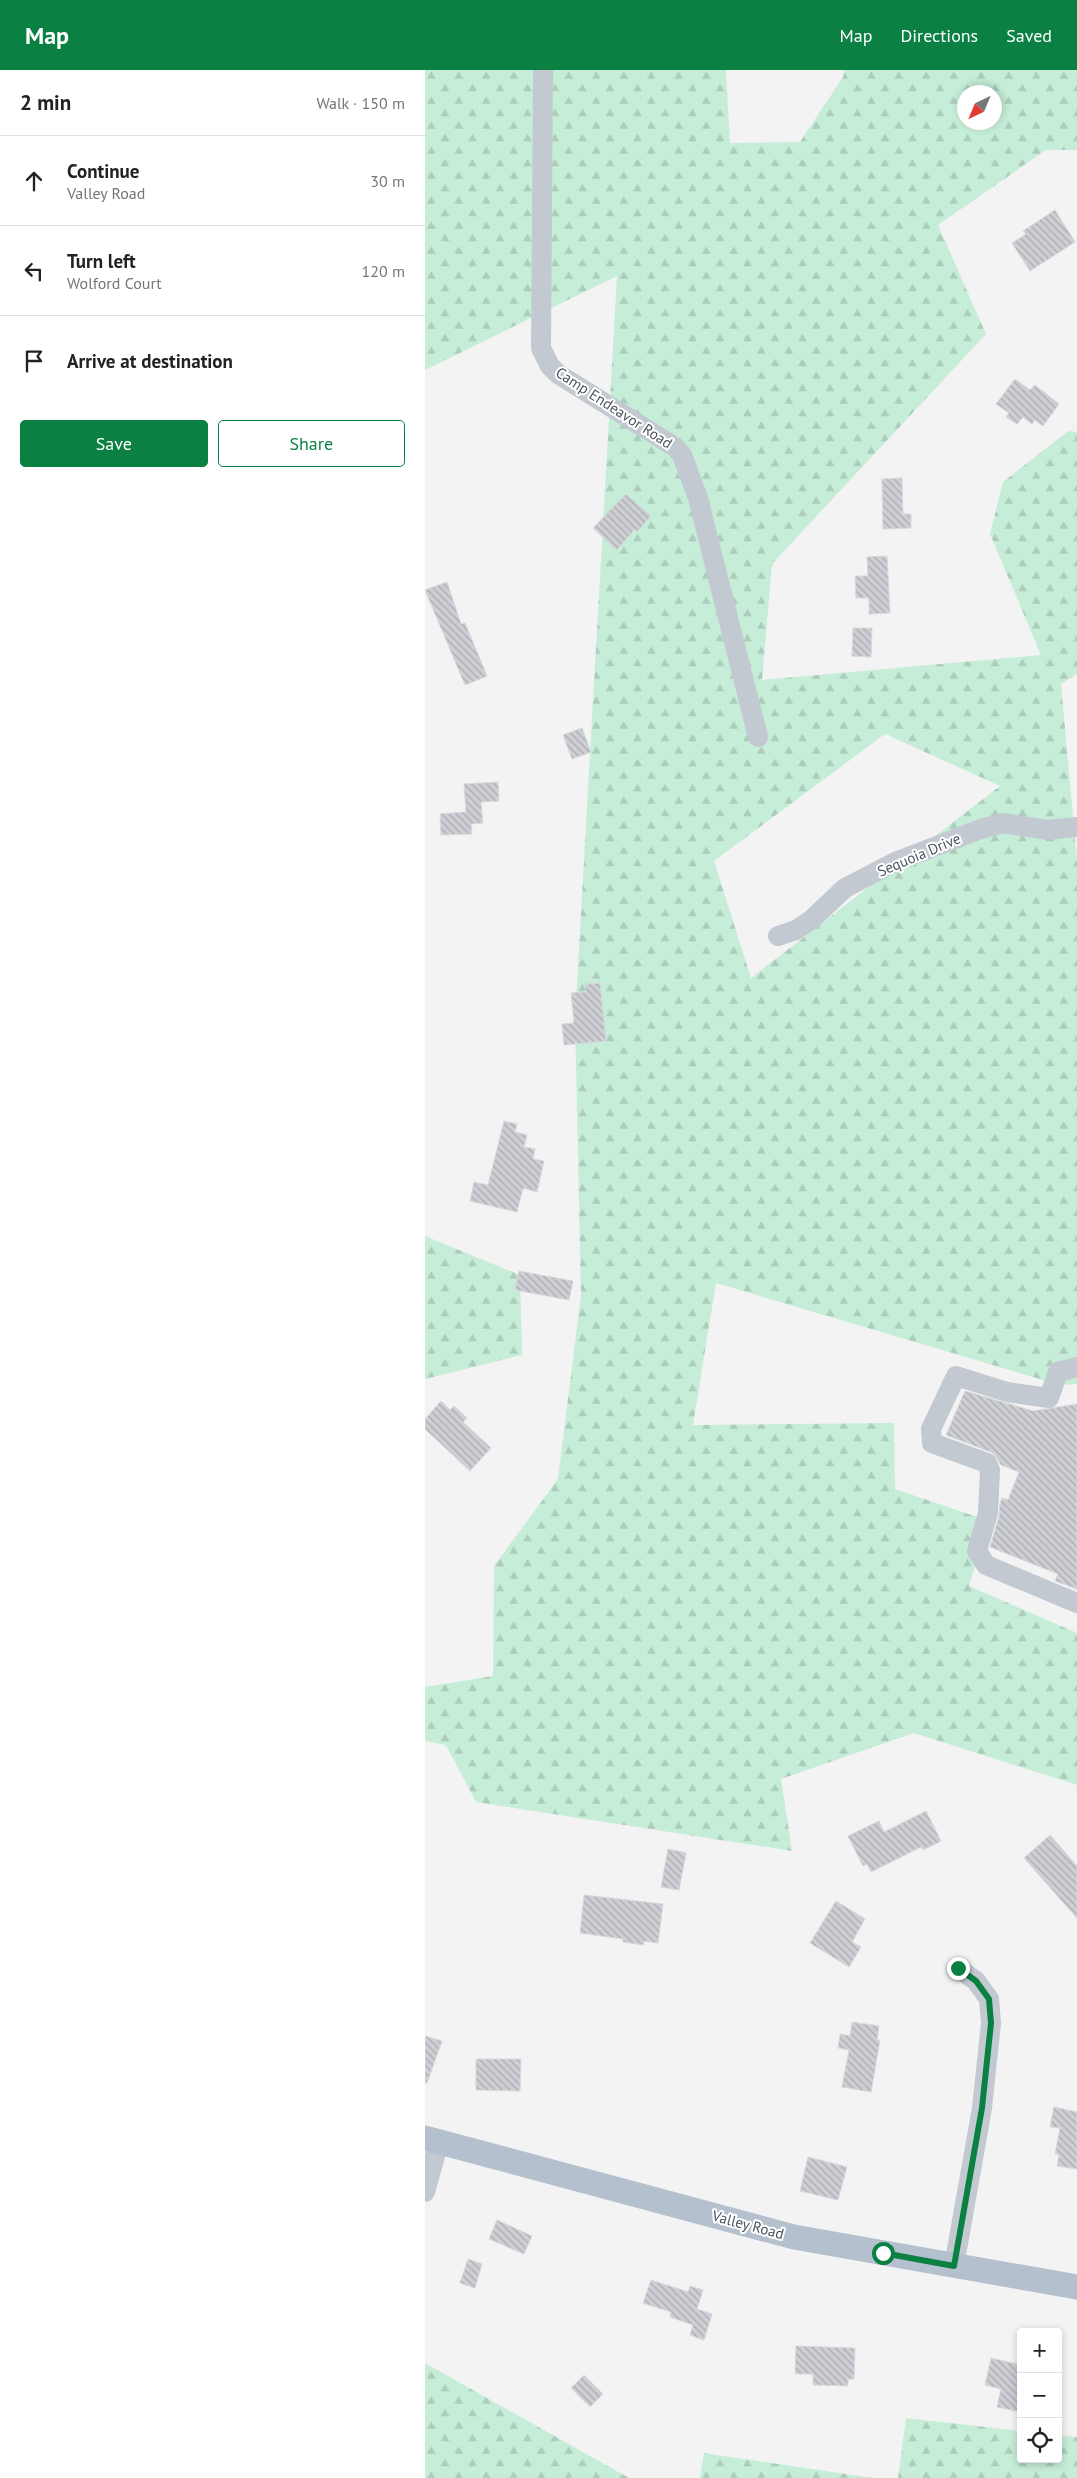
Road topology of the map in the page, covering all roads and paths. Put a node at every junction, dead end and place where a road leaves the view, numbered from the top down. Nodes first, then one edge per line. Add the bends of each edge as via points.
1 (543, 70) edge
2 (757, 737) dead end
3 (1077, 827) edge
4 (778, 936) dead end
5 (1077, 1367) edge
6 (1077, 1603) edge
7 (958, 1968) dead end
8 (432, 2140) edge
9 (425, 2192) edge
10 (954, 2266) junction
11 (1077, 2286) edge

1 - 2 street, Camp Endeavor Road via 541,348 550,366 559,374 675,447 682,455 698,498
3 - 4 street, Sequoia Drive via 1048,830 1003,823 981,829 895,862 845,888 811,920
5 - 6 street via 1059,1372 1049,1398 1007,1392 956,1376 931,1429 932,1444 987,1463 991,1470 988,1513 977,1551 986,1566
7 - 10 street via 976,1981 989,1999 991,2023 982,2108
8 - 9 street
8 - 10 main road, Valley Road via 795,2237
10 - 11 main road, Valley Road

